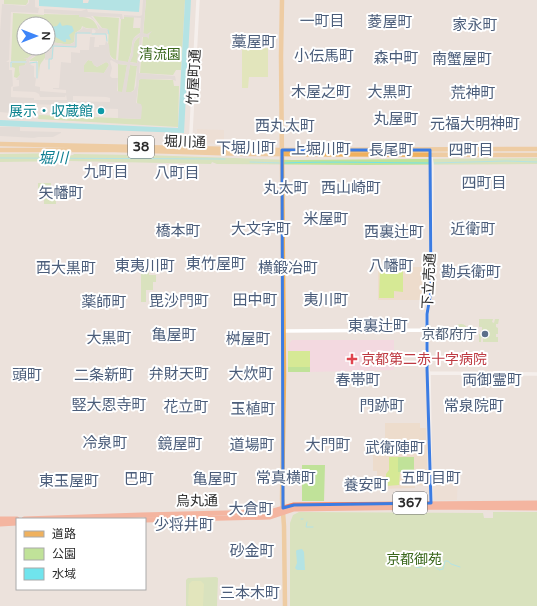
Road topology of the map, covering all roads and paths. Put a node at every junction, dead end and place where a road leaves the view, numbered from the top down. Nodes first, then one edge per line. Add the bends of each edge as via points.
1 (198, 0) edge
2 (282, 0) edge
3 (0, 144) edge
4 (537, 149) edge
5 (0, 150) edge
6 (190, 151) junction
7 (282, 154) junction
8 (431, 154) junction
9 (537, 154) edge
10 (427, 330) junction
11 (283, 331) junction
12 (429, 373) junction
13 (537, 374) edge
14 (537, 503) edge
15 (431, 505) junction
16 (537, 508) edge
17 (283, 511) junction
18 (53, 518) edge
19 (0, 519) edge
20 (16, 519) edge
21 (146, 520) edge
22 (0, 524) edge
23 (16, 524) edge
24 (285, 606) edge

1 - 6 street, 竹屋町通
2 - 7 main road
3 - 6 main road, 堀川通 / 38
4 - 8 main road, 堀川通 / 38
5 - 6 main road, 堀川通 / 38
6 - 7 main road, 堀川通 / 38
7 - 8 main road, 堀川通 / 38
7 - 11 main road
8 - 9 main road, 堀川通 / 38
8 - 10 street, 下立売通 via 431,291
10 - 11 street
10 - 12 street, 下立売通
11 - 17 main road
12 - 13 street
12 - 15 street, 下立売通
14 - 15 highway, 烏丸通 / 367
15 - 16 highway, 烏丸通 / 367
15 - 17 highway, 烏丸通 / 367 via 294,505
17 - 18 highway, 烏丸通 / 367
17 - 21 highway, 烏丸通 / 367 via 270,517
17 - 24 main road
19 - 20 highway
22 - 23 highway

